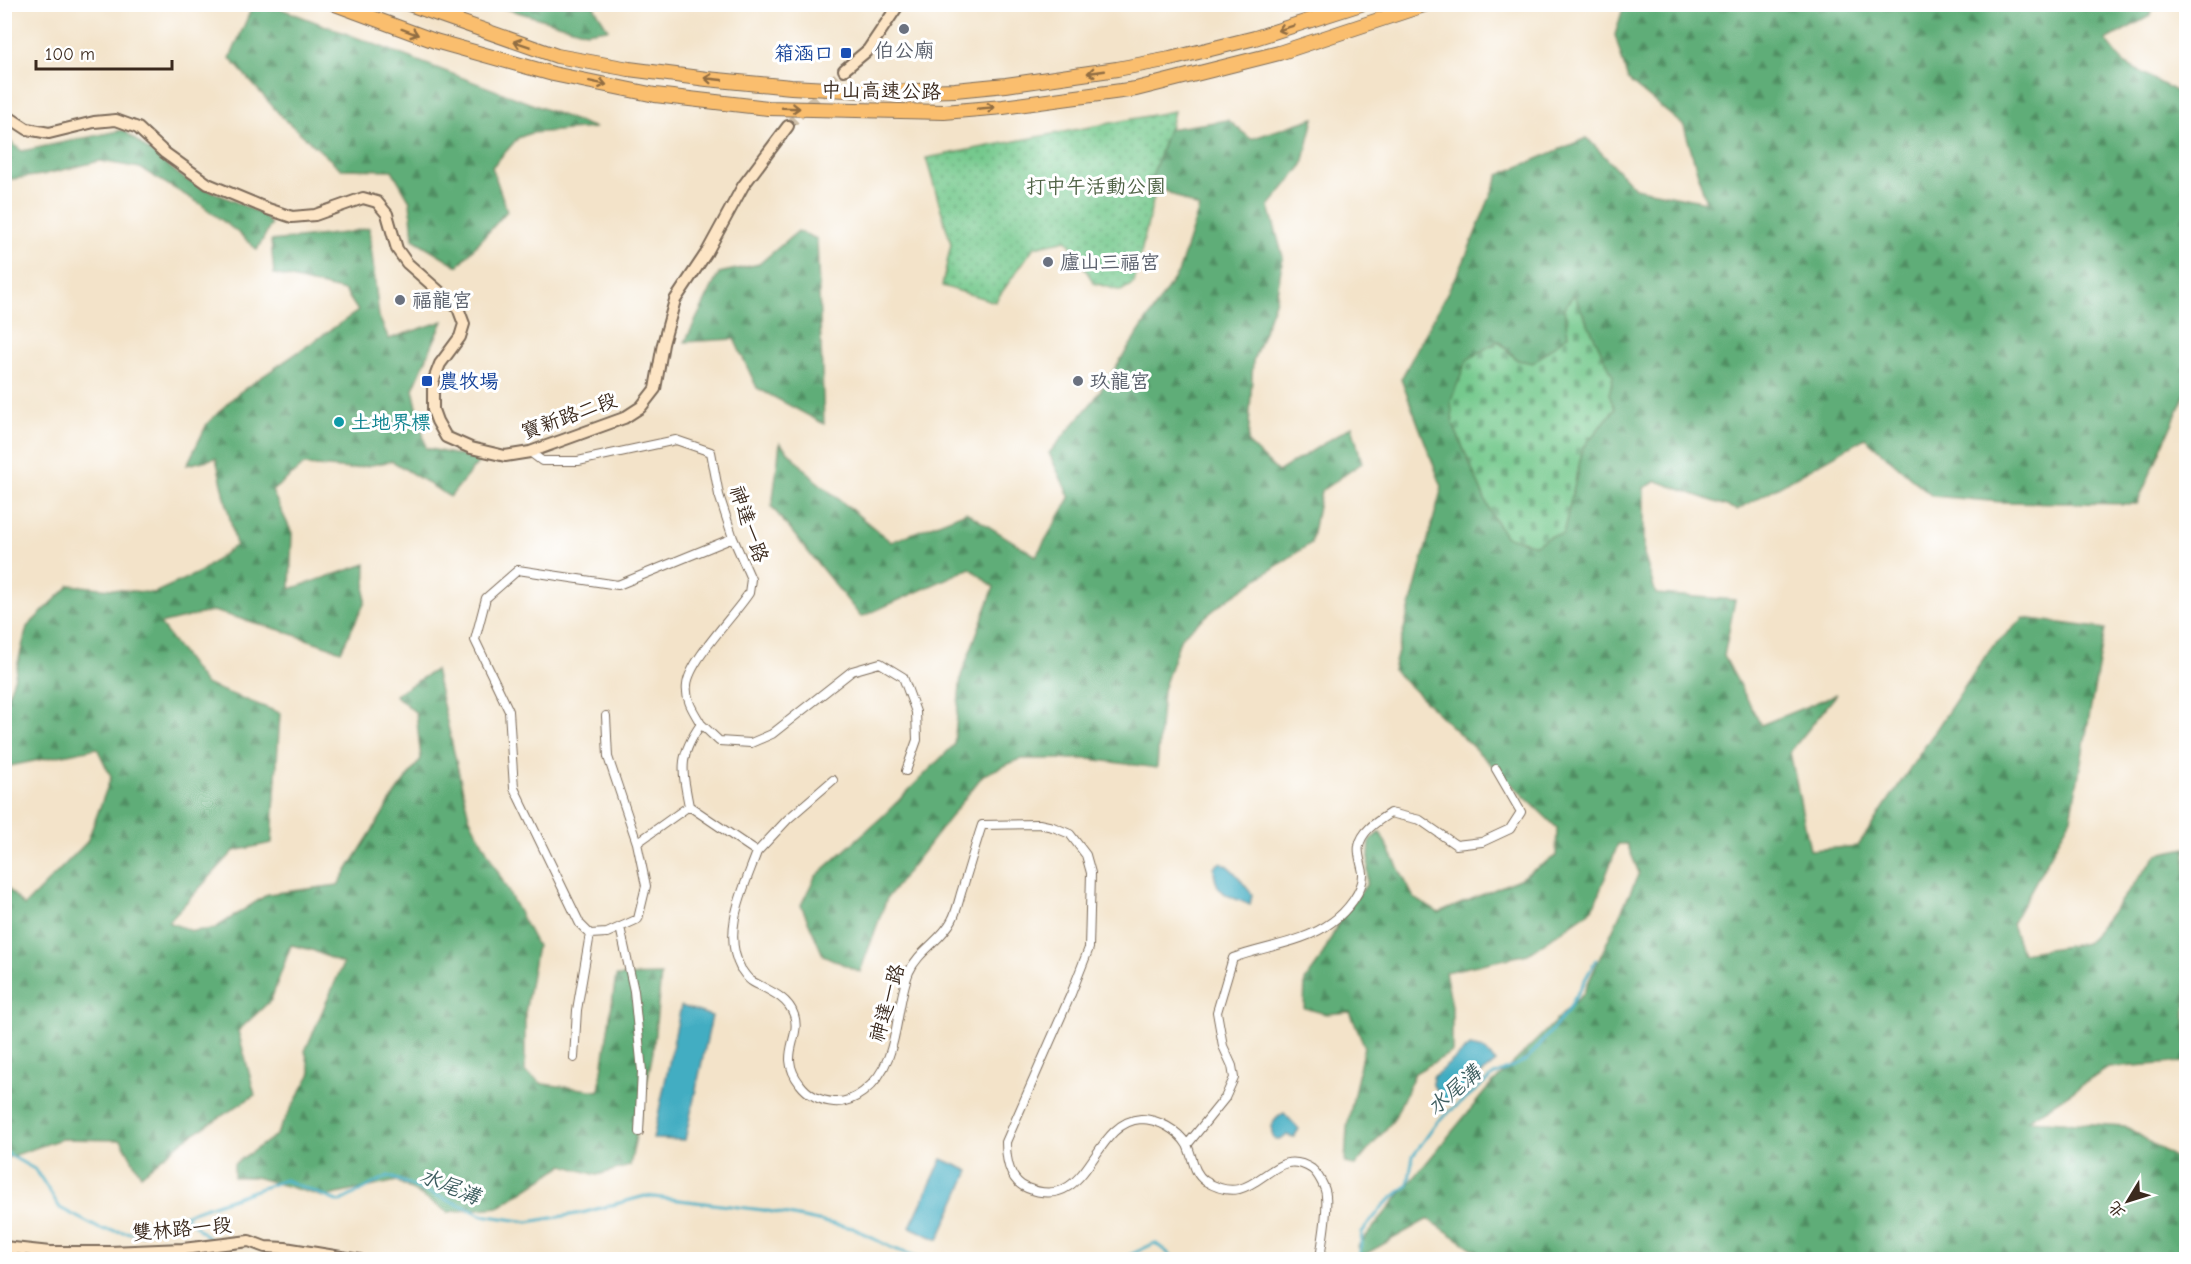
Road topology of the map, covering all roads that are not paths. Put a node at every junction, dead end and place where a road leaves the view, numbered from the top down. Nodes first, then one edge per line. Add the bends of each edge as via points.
1 (335, 4) edge
2 (409, 4) edge
3 (898, 4) edge
4 (1361, 4) edge
5 (1426, 4) edge
6 (844, 70) tunnel mouth
7 (4, 114) edge
8 (788, 126) tunnel mouth
9 (530, 452) junction
10 (733, 538) junction
11 (606, 716) dead end
12 (701, 724) junction
13 (1496, 769) dead end
14 (906, 771) dead end
15 (833, 780) dead end
16 (689, 806) junction
17 (637, 843) junction
18 (758, 852) junction
19 (620, 927) junction
20 (590, 934) junction
21 (574, 1058) dead end
22 (639, 1132) dead end
23 (1187, 1145) junction
24 (4, 1247) edge
25 (360, 1260) edge
26 (1320, 1260) edge

1 -> 5 highway, 中山高速公路 via 435,41 553,74 655,95 768,108 944,112 1137,89 1279,52
4 -> 2 highway, 中山高速公路 via 1255,38 1127,67 1006,85 884,92 717,80 557,56
3 - 6 street via 868,50
7 - 9 street, 寶新路二段 via 27,129 49,133 117,120 138,128 197,178 292,217 315,215 363,198 377,202 387,214 398,249 407,263 458,308 464,324 433,382 433,410 446,437 505,456
8 - 9 street, 寶新路二段 via 743,186 675,300 655,389 641,407 624,418
9 - 10 street, 神達一路 via 542,461 578,461 676,440 711,452
10 - 12 street, 神達一路 via 751,579 749,593 693,666 687,685 688,702
10 - 20 street via 618,585 518,570 486,598 476,640 509,711 514,788 580,924
11 - 17 street via 608,757
12 - 14 street via 719,741 751,743 772,734 852,671 880,663 903,677 916,712 917,740
12 - 16 street via 685,752 682,769
13 - 23 street via 1521,812 1510,829 1482,842 1456,845 1420,820 1390,813 1372,825 1358,846 1362,883 1352,902 1334,921 1312,934 1233,958 1217,1012 1234,1078 1225,1098
15 - 18 street via 788,819
16 - 17 street
16 - 18 street
17 - 19 street via 646,886 638,919
18 - 23 street, 神達一路 via 741,895 731,936 734,955 747,979 783,999 795,1015 789,1052 799,1084 823,1101 842,1103 872,1085 887,1064 909,974 953,919 982,825 1039,824 1070,834 1086,855 1091,873 1089,948 1006,1142 1009,1168 1023,1186 1034,1190 1050,1193 1066,1188 1078,1179 1115,1131 1142,1119 1162,1123
19 - 20 street
19 - 22 street via 634,991 642,1071
20 - 21 street via 577,1010
23 - 26 street, 神達一路 via 1201,1179 1219,1189 1238,1190 1287,1162 1304,1164 1316,1172 1326,1195
24 - 25 street, 雙林路一段 via 93,1253 249,1241 265,1247

